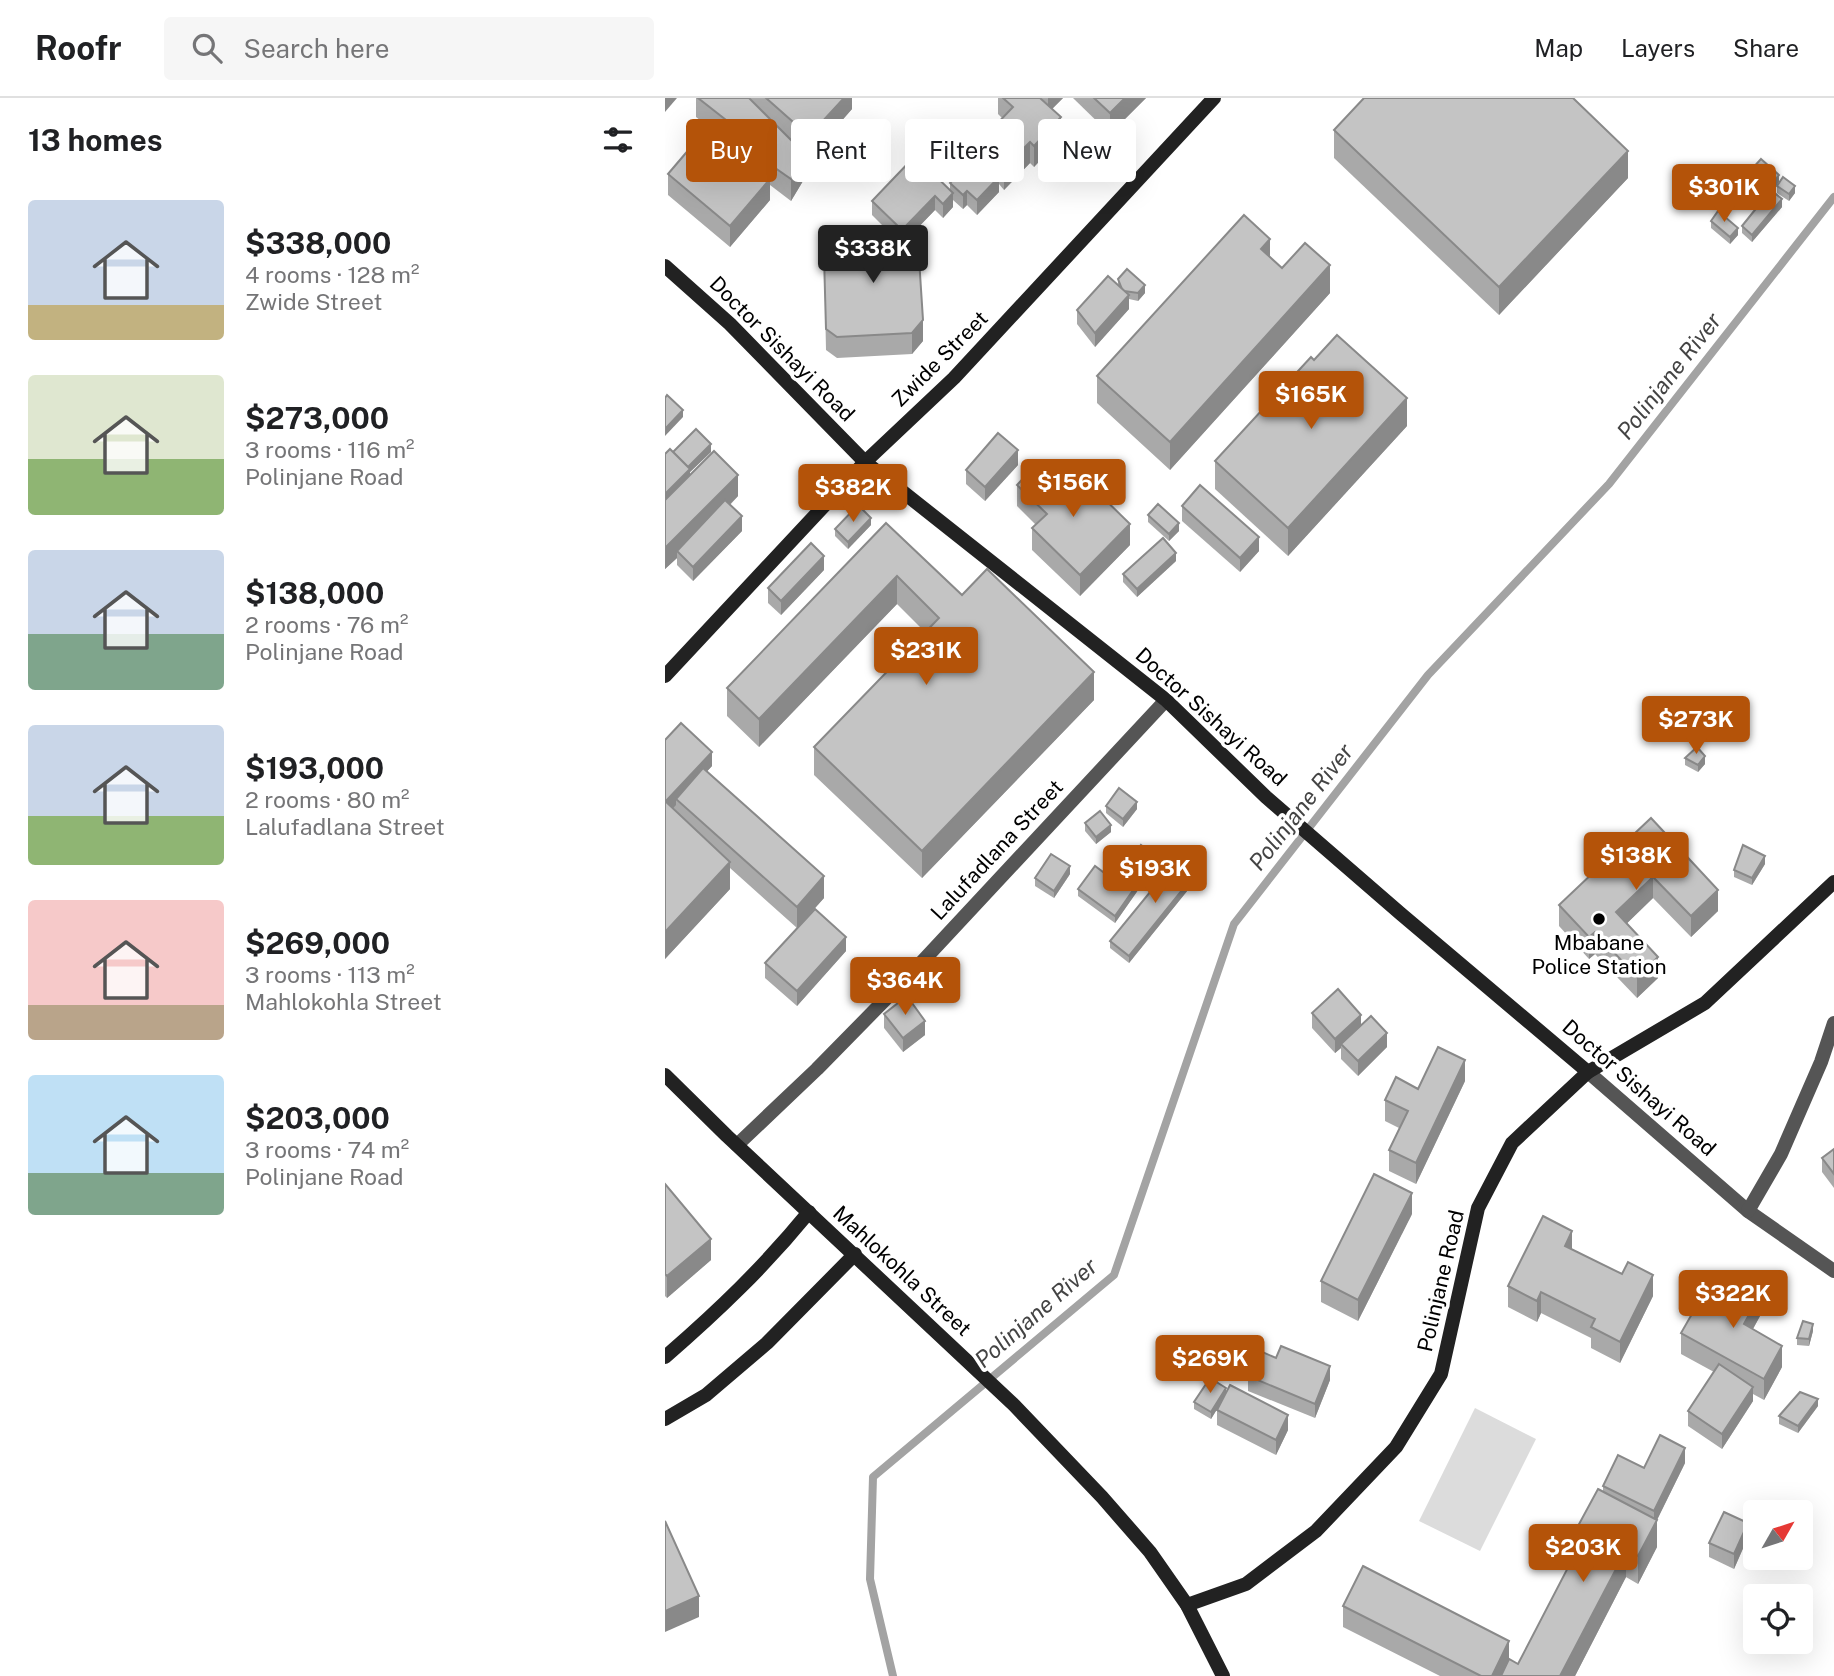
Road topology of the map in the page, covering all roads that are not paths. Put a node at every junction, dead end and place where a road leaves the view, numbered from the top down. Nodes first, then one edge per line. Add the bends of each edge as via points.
1 (1214, 98) edge
2 (665, 266) edge
3 (865, 462) junction
4 (665, 676) edge
5 (1166, 700) junction
6 (1834, 881) edge
7 (1834, 1023) edge
8 (1588, 1072) junction
9 (665, 1075) edge
10 (737, 1145) junction
11 (1748, 1210) junction
12 (809, 1212) junction
13 (855, 1254) junction
14 (1834, 1270) edge
15 (665, 1357) edge
16 (665, 1419) edge
17 (1187, 1605) junction
18 (1223, 1676) edge

1 - 3 street, Zwide Street via 954,378
2 - 3 street, Doctor Sishayi Road via 730,324
3 - 4 street, Zwide Street
3 - 5 street, Doctor Sishayi Road
5 - 8 street, Doctor Sishayi Road via 1266,797
5 - 10 street, Lalufadlana Street via 920,964
6 - 8 street, Polinjane Road via 1705,1003
7 - 11 street via 1781,1154
8 - 11 street, Doctor Sishayi Road
8 - 17 street, Polinjane Road via 1512,1143 1478,1208 1441,1374 1397,1447 1316,1531 1246,1584
9 - 10 street, Mahlokohla Street
10 - 12 street, Mahlokohla Street
11 - 14 street, Doctor Sishayi Road
12 - 13 street, Mahlokohla Street
12 - 15 street via 777,1252
13 - 16 street via 767,1343 706,1395
13 - 17 street, Mahlokohla Street via 1014,1405 1102,1497 1150,1552
17 - 18 street, Mahlokohla Street

